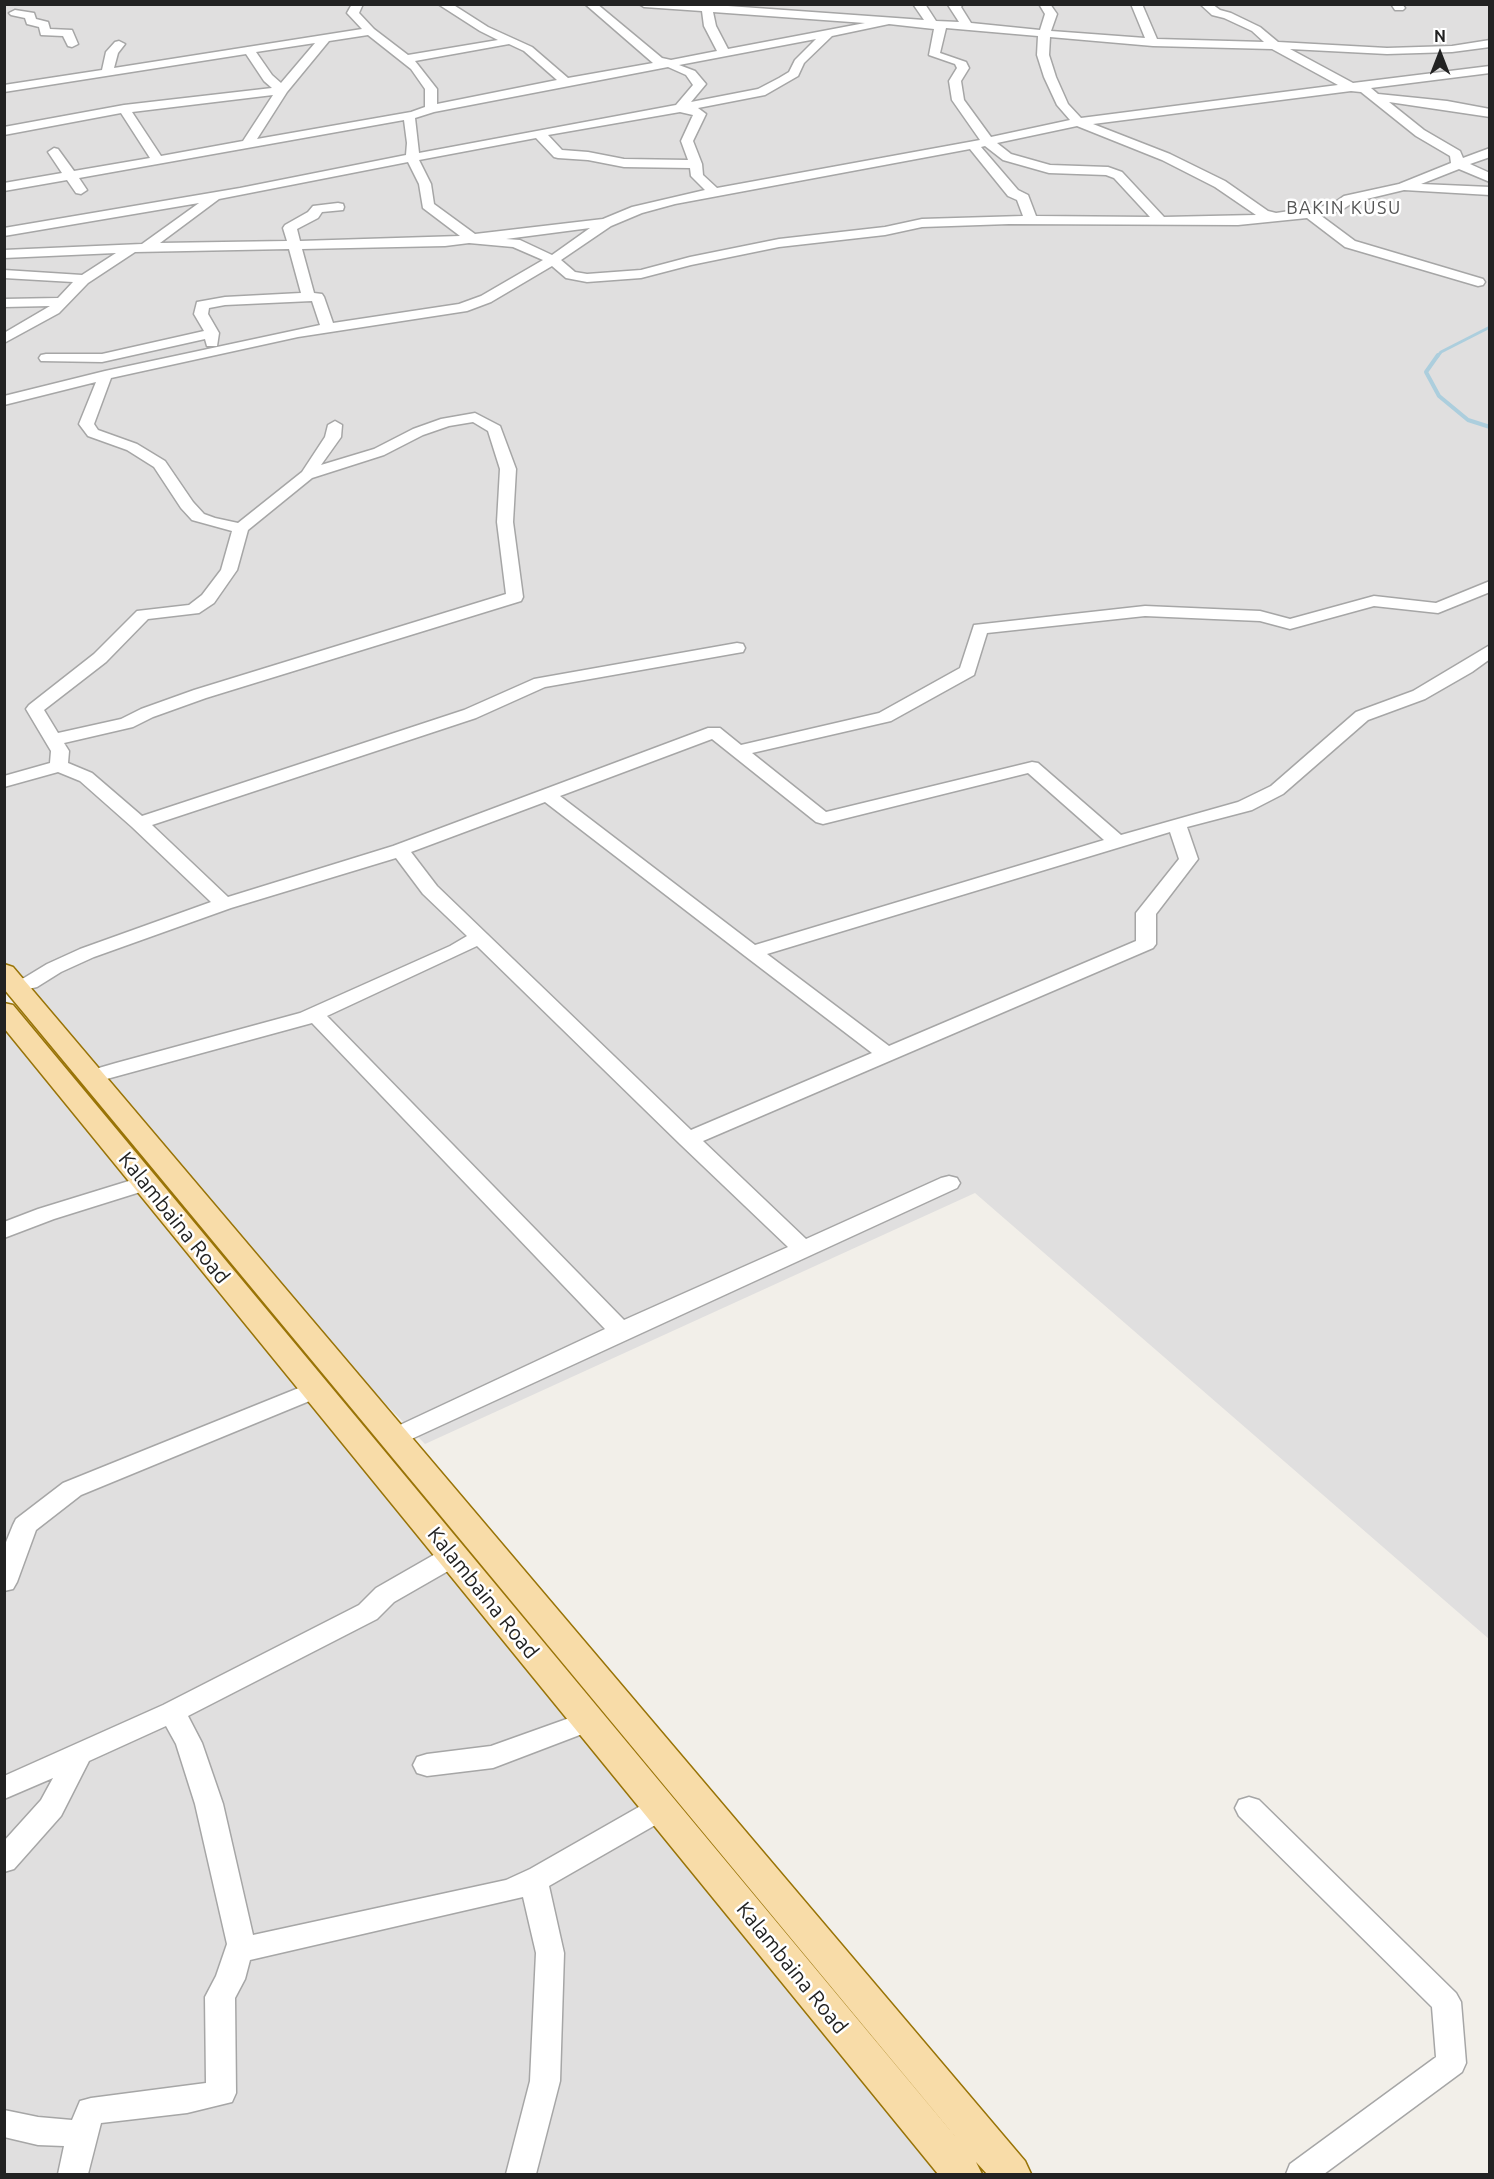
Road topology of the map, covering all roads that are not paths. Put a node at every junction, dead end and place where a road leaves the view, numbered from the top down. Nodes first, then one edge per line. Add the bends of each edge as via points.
1 (33, 4) edge
2 (358, 4) edge
3 (443, 4) edge
4 (590, 4) edge
5 (644, 4) edge
6 (860, 4) edge
7 (918, 4) edge
8 (958, 4) edge
9 (1044, 4) edge
10 (1136, 4) edge
11 (1205, 4) edge
12 (659, 5) edge
13 (706, 9) junction
14 (8, 14) edge
15 (879, 22) junction
16 (937, 26) junction
17 (968, 27) junction
18 (370, 31) junction
19 (829, 33) junction
20 (1044, 34) junction
21 (326, 37) junction
22 (509, 41) junction
23 (1153, 43) junction
24 (72, 44) dead end
25 (119, 44) dead end
26 (1486, 44) edge
27 (1276, 46) junction
28 (248, 49) junction
29 (724, 53) junction
30 (406, 59) junction
31 (669, 63) junction
32 (1489, 71) edge
33 (107, 72) junction
34 (566, 82) junction
35 (1351, 87) junction
36 (4, 89) edge
37 (282, 90) junction
38 (1376, 97) junction
39 (681, 108) junction
40 (124, 109) junction
41 (431, 109) junction
42 (1490, 113) edge
43 (408, 116) junction
44 (1078, 122) junction
45 (4, 131) edge
46 (539, 134) junction
47 (988, 142) junction
48 (247, 145) junction
49 (973, 145) junction
50 (54, 152) dead end
51 (1490, 152) edge
52 (412, 158) junction
53 (158, 160) junction
54 (696, 164) junction
55 (1458, 164) junction
56 (69, 176) junction
57 (1490, 178) edge
58 (4, 187) edge
59 (1402, 187) junction
60 (81, 190) dead end
61 (1490, 191) edge
62 (716, 193) junction
63 (219, 195) junction
64 (338, 207) dead end
65 (1310, 214) junction
66 (1275, 217) junction
67 (1031, 220) junction
68 (1162, 222) junction
69 (606, 223) junction
70 (4, 232) edge
71 (475, 241) junction
72 (294, 247) junction
73 (139, 248) junction
74 (8, 254) edge
75 (553, 260) junction
76 (4, 269) edge
77 (4, 274) edge
78 (85, 279) junction
79 (1478, 282) dead end
80 (309, 297) junction
81 (62, 302) junction
82 (4, 303) edge
83 (328, 328) junction
84 (212, 333) junction
85 (4, 339) edge
86 (217, 351) junction
87 (46, 358) dead end
88 (105, 375) junction
89 (4, 401) edge
90 (334, 425) dead end
91 (307, 475) junction
92 (241, 528) junction
93 (1490, 586) edge
94 (737, 648) dead end
95 (1490, 650) edge
96 (52, 740) junction
97 (738, 751) junction
98 (59, 766) junction
99 (4, 782) edge
100 (547, 795) junction
101 (139, 823) junction
102 (1177, 824) junction
103 (1118, 842) junction
104 (400, 850) junction
105 (224, 904) junction
106 (479, 937) junction
107 (752, 952) junction
108 (8, 990) edge
109 (307, 1017) junction
110 (886, 1054) junction
111 (93, 1077) junction
112 (688, 1138) junction
113 (145, 1183) junction
114 (949, 1183) dead end
115 (4, 1231) edge
116 (804, 1250) junction
117 (621, 1331) junction
118 (315, 1389) junction
119 (394, 1438) junction
120 (453, 1556) junction
121 (4, 1582) edge
122 (172, 1712) junction
123 (589, 1722) junction
124 (79, 1755) junction
125 (427, 1765) dead end
126 (4, 1788) edge
127 (661, 1808) junction
128 (1249, 1808) dead end
129 (4, 1860) edge
130 (534, 1881) junction
131 (241, 1944) junction
132 (4, 2122) edge
133 (82, 2134) junction
134 (960, 2174) edge
135 (73, 2175) edge
136 (521, 2175) edge
137 (1011, 2175) edge
138 (1301, 2175) edge

1 - 14 street
2 - 18 street via 353,13
3 - 22 street
4 - 31 street via 658,61
5 - 12 street
6 - 15 street
7 - 16 street
8 - 17 street via 954,5
9 - 20 street via 1051,14
10 - 23 street
11 - 27 street via 1216,13 1256,29
12 - 13 street
13 - 15 street
13 - 29 street
14 - 24 street via 30,15 31,22 44,24 45,33 68,32
15 - 16 street
15 - 19 street
16 - 17 street
16 - 47 street via 935,55 960,62 963,68 955,81 958,100
17 - 20 street via 983,32
18 - 21 street
18 - 30 street
19 - 29 street
19 - 39 street via 799,62 794,74 783,81 761,92
20 - 23 street
20 - 44 street via 1043,56 1050,77 1063,105
21 - 28 street
21 - 37 street
22 - 30 street
22 - 34 street via 528,49
23 - 27 street
25 - 33 street via 112,52
26 - 27 street via 1409,51
26 - 32 street via 1482,59
27 - 35 street
28 - 33 street
28 - 37 street via 268,78
29 - 31 street
30 - 41 street via 416,66 431,89
31 - 34 street
31 - 39 street via 692,73 700,84
32 - 35 street
33 - 36 street
34 - 41 street
35 - 38 street via 1365,89
35 - 44 street
37 - 40 street
37 - 48 street
38 - 42 street
38 - 55 street via 1456,154
39 - 46 street
39 - 54 street via 700,114 687,141
40 - 45 street
40 - 53 street
41 - 43 street
43 - 48 street
43 - 52 street
44 - 47 street
44 - 66 street via 1166,157 1220,184 1263,214
46 - 52 street
46 - 54 street via 558,154 624,163
47 - 49 street
47 - 68 street via 1007,157 1036,166 1118,175
48 - 53 street
49 - 62 street
49 - 67 street via 1013,193 1023,198
50 - 56 street
51 - 55 street
52 - 63 street
52 - 71 street via 425,184 428,205
53 - 56 street
54 - 62 street via 697,176
55 - 57 street
55 - 59 street
56 - 58 street
56 - 60 street
59 - 61 street
59 - 65 street via 1349,199 1335,208
62 - 69 street via 653,205
63 - 70 street
63 - 73 street
64 - 72 street via 318,209 290,228
65 - 66 street
65 - 79 street via 1350,244
66 - 68 street
67 - 68 street
67 - 75 street via 922,223 779,243 612,277 571,275
69 - 71 street
69 - 75 street
71 - 72 street
71 - 75 street via 515,243
72 - 73 street
72 - 80 street
73 - 74 street
73 - 78 street
74 - 76 street
75 - 83 street via 486,299 462,308
77 - 78 street
78 - 81 street
80 - 83 street via 317,297
80 - 84 street via 202,305 201,314
81 - 82 street
81 - 85 street
83 - 86 street
84 - 86 street
84 - 87 street via 102,358
86 - 88 street
88 - 89 street
88 - 92 street via 86,424 93,433 132,447 160,464 198,517
90 - 91 street via 333,437
91 - 92 street
91 - 96 street via 379,452 446,422 475,417 495,429 508,469 505,522 515,597 200,694 127,723
92 - 96 street via 229,570 208,599 193,609 143,615 100,658 34,709
93 - 97 street via 1438,608 1374,601 1290,624 1260,616 1145,611 980,629 968,671 885,717
94 - 101 street via 540,683 470,714
95 - 102 street via 1419,695 1362,716 1277,790 1245,806
96 - 98 street via 60,751
97 - 100 street via 714,732
97 - 103 street via 823,818 1032,767
98 - 99 street
98 - 101 street via 86,777
100 - 104 street
100 - 107 street
101 - 105 street
102 - 103 street
102 - 110 street via 1189,859 1146,913 1146,944
103 - 107 street
104 - 105 street
104 - 106 street via 430,890
105 - 108 street via 87,953
106 - 109 street
106 - 112 street
107 - 110 street
108 - 111 main road
108 - 113 main road, Kalambaina Road
109 - 111 street
109 - 117 street via 317,1017
110 - 112 street
111 - 119 main road
112 - 116 street
113 - 115 street
113 - 118 main road, Kalambaina Road
114 - 116 street
116 - 117 street
117 - 119 street
118 - 120 main road, Kalambaina Road
118 - 121 street via 72,1489 25,1526
119 - 137 main road
120 - 122 street via 385,1595 368,1612
120 - 123 main road, Kalambaina Road
122 - 124 street
122 - 131 street via 189,1743 209,1804
123 - 125 street via 493,1757
123 - 127 main road, Kalambaina Road
124 - 126 street
124 - 129 street via 51,1808
127 - 130 street
127 - 134 main road, Kalambaina Road
128 - 138 street via 1446,2002 1451,2063
130 - 131 street via 512,1890 265,1946 250,1948
130 - 136 street via 550,1953 545,2081
131 - 133 street via 220,1997 221,2093 91,2111
132 - 133 street via 38,2131
133 - 135 street

